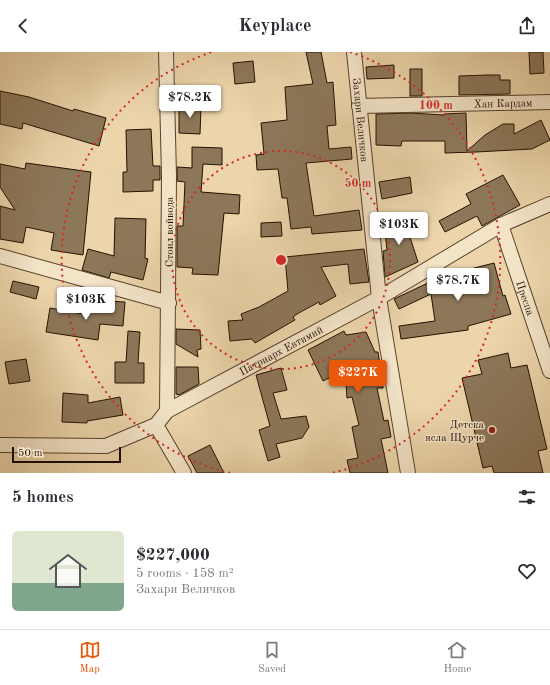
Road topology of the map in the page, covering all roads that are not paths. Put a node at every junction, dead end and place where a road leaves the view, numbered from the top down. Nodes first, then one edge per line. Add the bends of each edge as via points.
1 (166, 52) edge
2 (354, 52) edge
3 (550, 102) edge
4 (359, 106) junction
5 (550, 204) edge
6 (501, 225) junction
7 (0, 256) edge
8 (379, 298) junction
9 (169, 303) junction
10 (550, 371) edge
11 (166, 411) junction
12 (156, 425) junction
13 (0, 445) edge
14 (184, 473) edge
15 (408, 473) edge

1 - 9 street, Стоил войвода
2 - 4 street, Захари Величков
3 - 4 street, Хан Кардам
4 - 8 street, Захари Величков
5 - 6 street, Патриарх Евтимий
6 - 8 street, Патриарх Евтимий
6 - 10 street, Преспа
7 - 9 street
8 - 11 street, Патриарх Евтимий
8 - 15 street, Захари Величков
9 - 11 street, Стоил войвода
11 - 12 street, Патриарх Евтимий
12 - 13 street via 106,446
12 - 14 street

